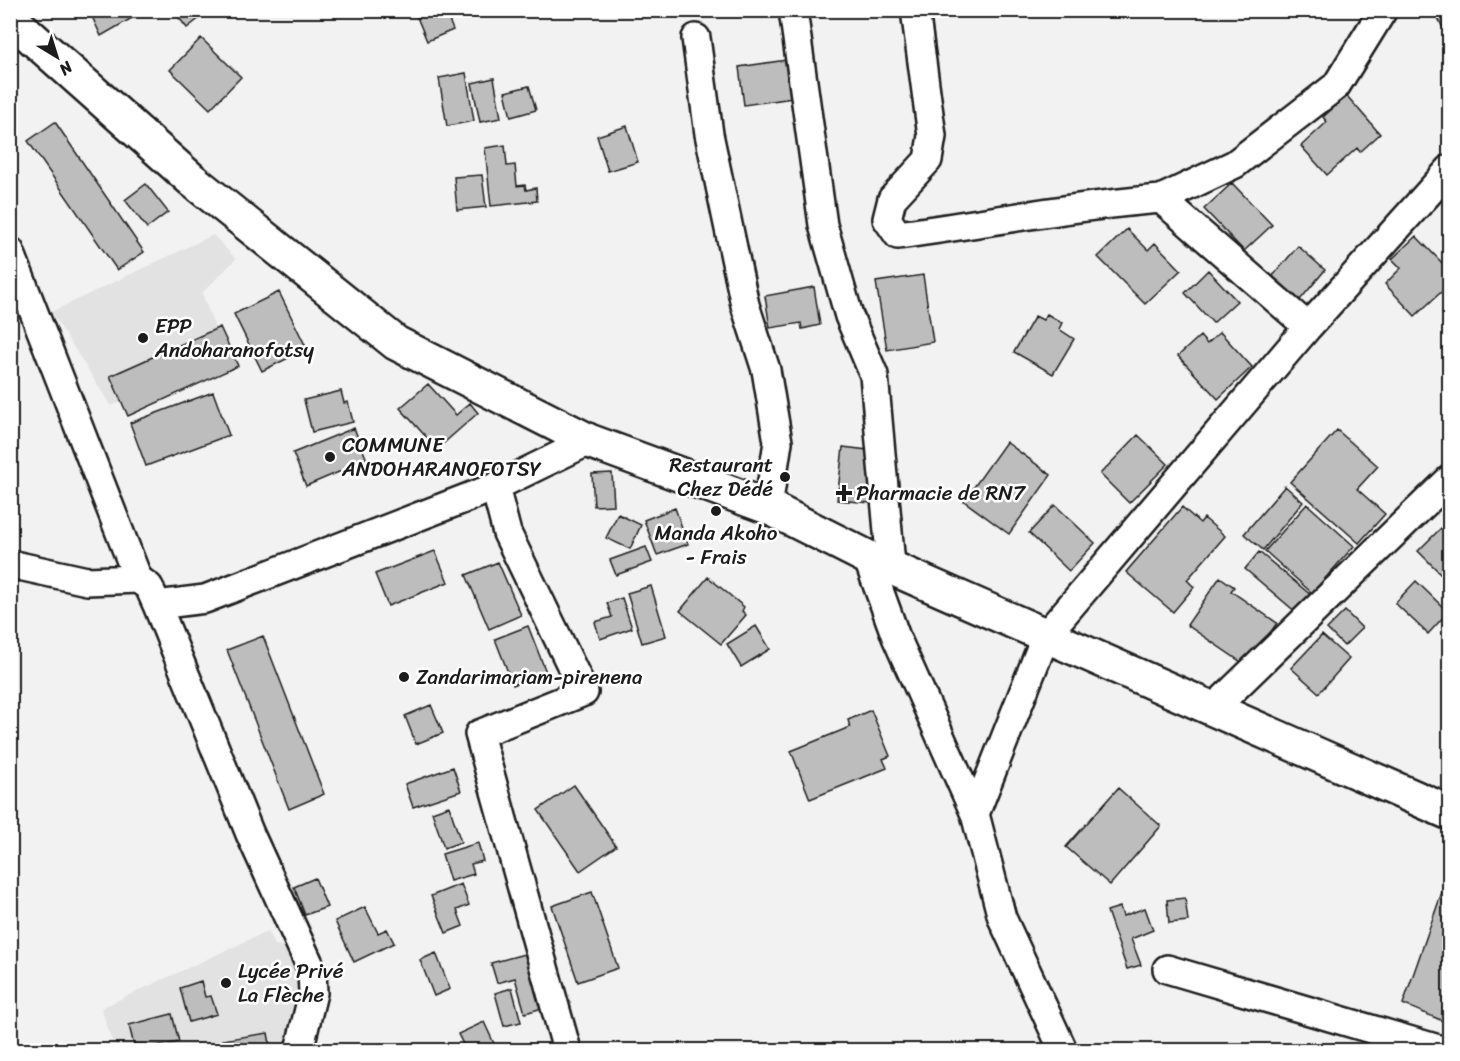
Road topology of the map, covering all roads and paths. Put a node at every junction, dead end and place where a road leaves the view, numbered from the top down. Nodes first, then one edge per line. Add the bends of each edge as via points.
1 (793, 10) edge
2 (915, 10) edge
3 (1383, 10) edge
4 (10, 18) edge
5 (696, 38) dead end
6 (1449, 169) edge
7 (1161, 199) junction
8 (10, 251) edge
9 (1308, 327) junction
10 (589, 441) junction
11 (1449, 479) edge
12 (495, 487) junction
13 (768, 507) junction
14 (879, 561) junction
15 (10, 564) edge
16 (138, 579) junction
17 (157, 605) junction
18 (1046, 635) junction
19 (1213, 709) junction
20 (1449, 813) edge
21 (975, 814) junction
22 (1167, 969) dead end
23 (299, 1050) edge
24 (567, 1050) edge
25 (1063, 1050) edge
26 (1442, 1050) edge

1 - 14 street via 823,225 849,316 874,375
2 - 7 street via 932,136 928,160 892,200 887,219 898,235 1085,205
3 - 7 street via 1336,86 1235,164
4 - 10 main road via 192,180 396,343
5 - 13 street via 708,135 745,305 766,370 778,442
6 - 9 street
7 - 9 street
8 - 16 street
9 - 18 street
10 - 12 street
10 - 13 main road
11 - 19 street
12 - 17 street via 205,599
12 - 24 street via 507,533 584,692 479,734
13 - 14 main road
14 - 18 main road
14 - 21 street via 896,638
15 - 16 street via 87,581
16 - 17 street via 148,587
17 - 23 street via 250,834 312,970 313,993
18 - 19 main road
18 - 21 street
19 - 20 main road
21 - 25 street via 1002,918
22 - 26 street

